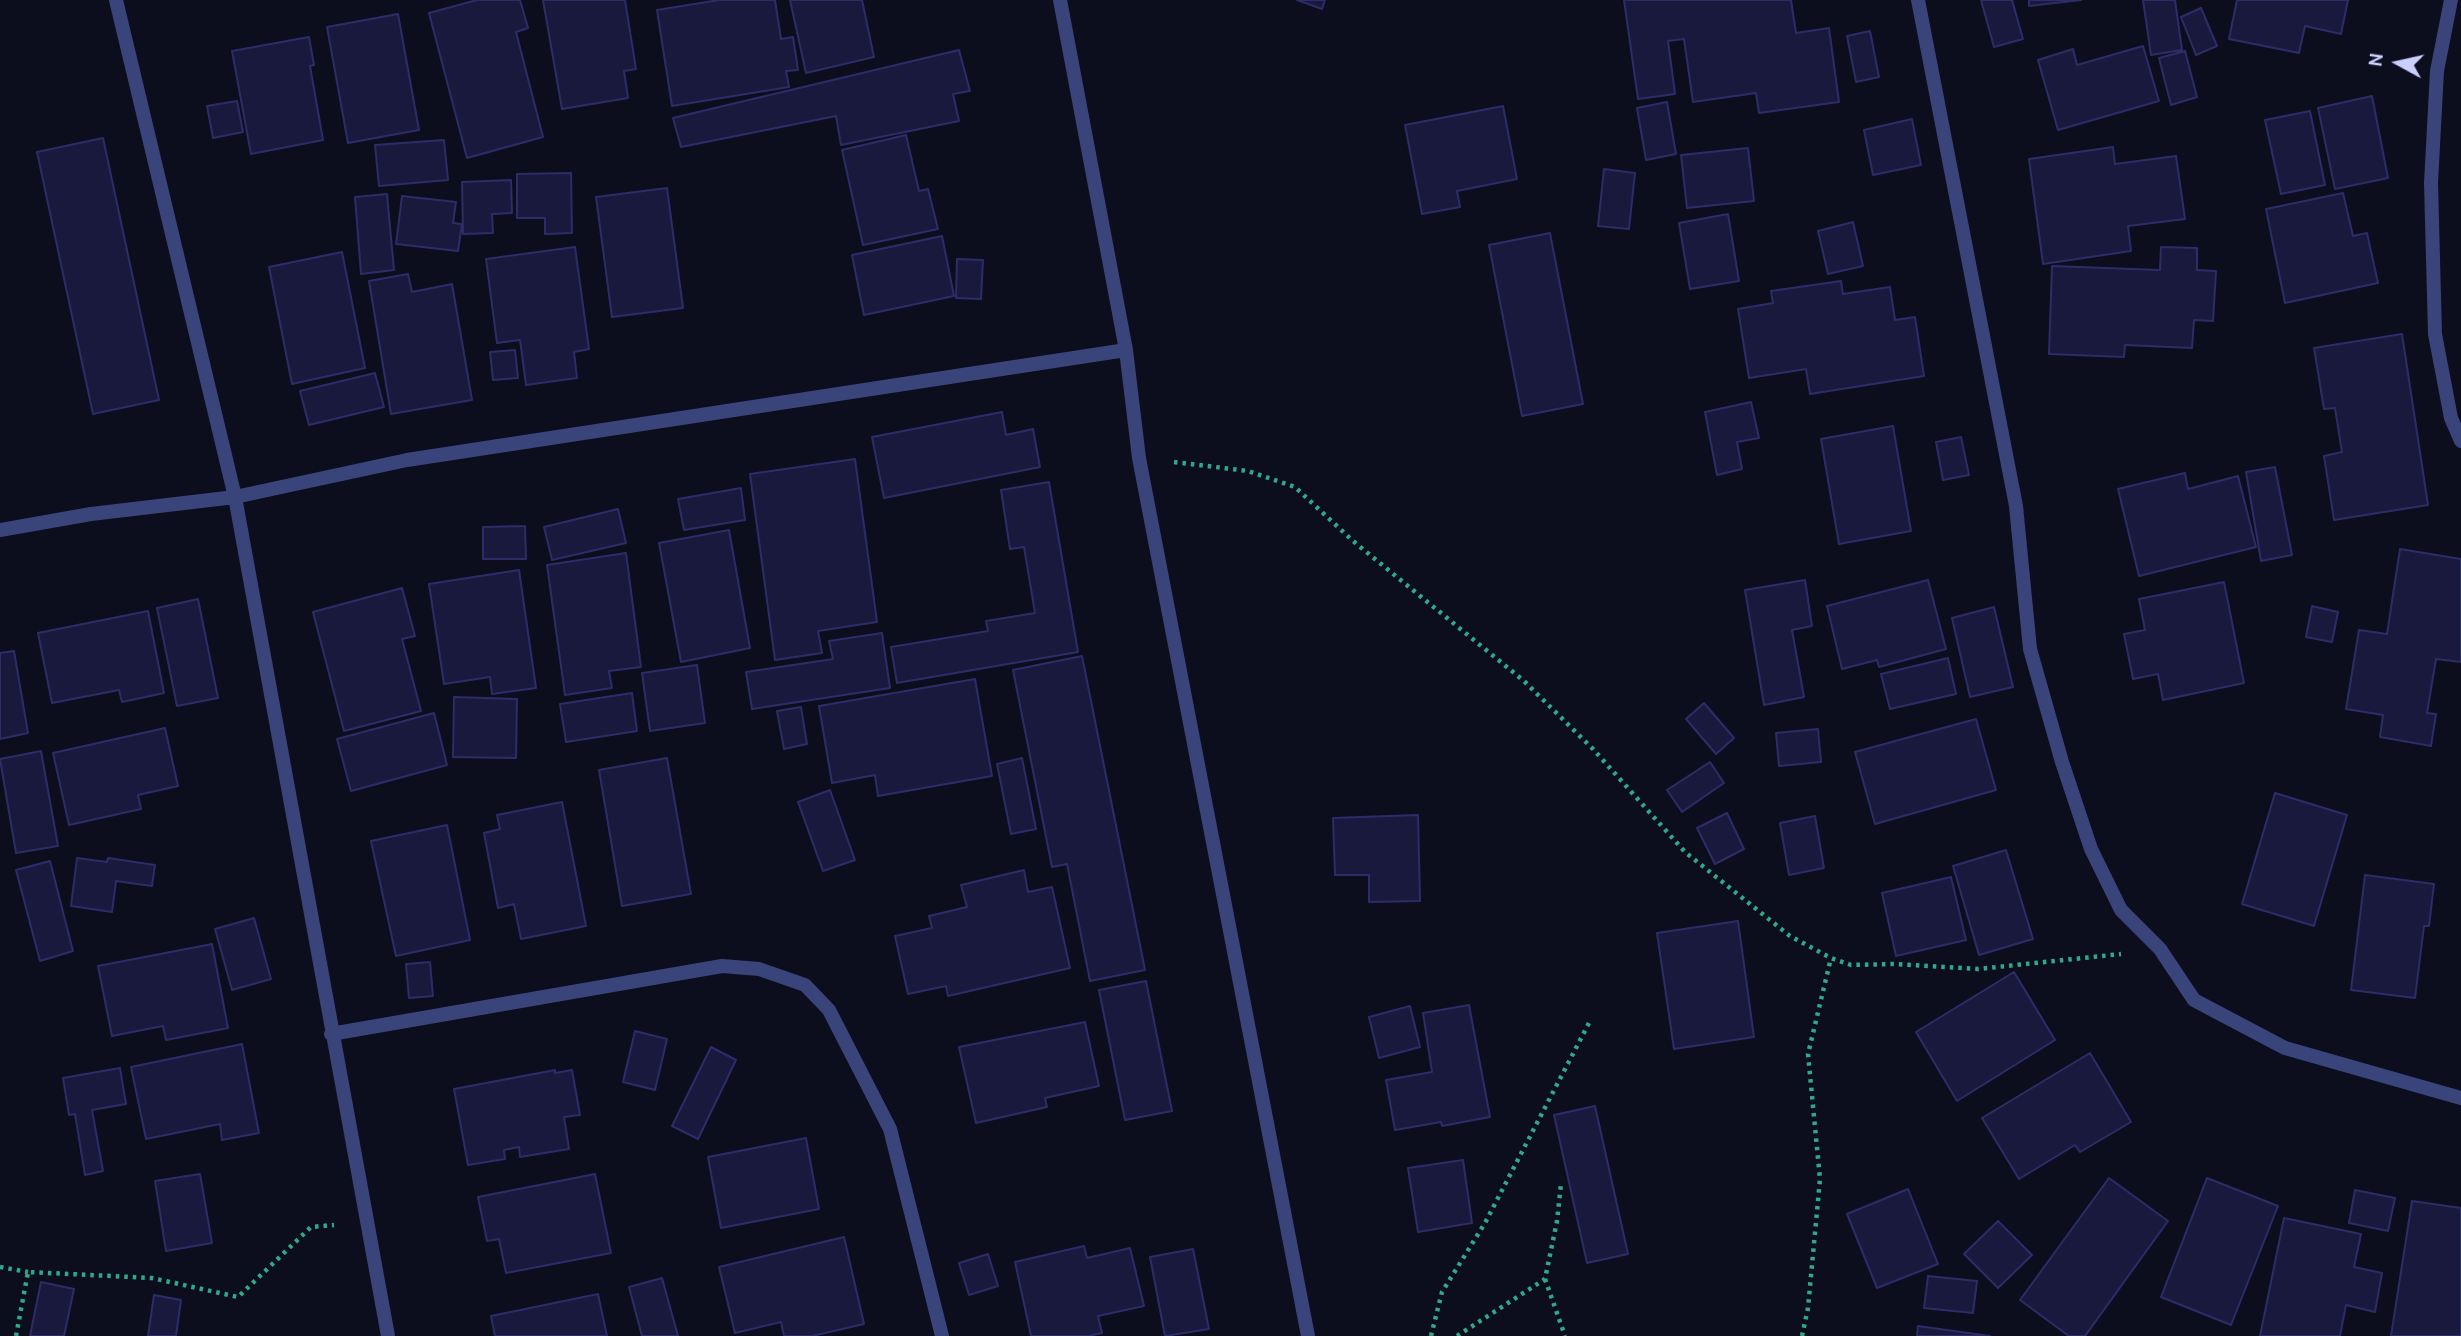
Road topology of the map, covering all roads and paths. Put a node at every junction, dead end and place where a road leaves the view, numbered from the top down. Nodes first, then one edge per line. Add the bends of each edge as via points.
1 (117, 0) edge
2 (1060, 0) edge
3 (1918, 0) edge
4 (2451, 0) edge
5 (1126, 350) junction
6 (2461, 441) edge
7 (1139, 458) junction
8 (234, 497) junction
9 (0, 530) edge
10 (2160, 949) junction
11 (1830, 958) junction
12 (1590, 1021) dead end
13 (331, 1034) junction
14 (2461, 1098) edge
15 (1561, 1184) dead end
16 (366, 1222) junction
17 (0, 1267) edge
18 (28, 1272) junction
19 (1545, 1279) junction
20 (16, 1336) edge
21 (388, 1336) edge
22 (942, 1336) edge
23 (1308, 1336) edge
24 (1431, 1336) edge
25 (1457, 1336) edge
26 (1565, 1336) edge
27 (1802, 1336) edge

1 - 8 street
2 - 5 street
3 - 10 street via 2016,506 2030,649 2091,849 2121,910
4 - 6 street via 2437,71 2431,183 2435,334 2451,418
5 - 7 street
5 - 8 street via 407,460
7 - 11 path via 1248,471 1295,487 1353,541 1524,681 1593,749 1685,852 1790,936
7 - 23 street
8 - 9 street
8 - 13 street
10 - 11 path via 1978,969 1851,964
10 - 14 street via 2194,1000 2285,1048
11 - 27 path via 1808,1054 1820,1179
12 - 24 path via 1485,1223 1442,1292
13 - 16 street
13 - 22 street via 722,966 759,969 805,985 828,1010 890,1129
15 - 19 path
16 - 18 path via 312,1227 238,1297 152,1278
16 - 21 street
17 - 18 path
18 - 20 path
19 - 25 path
19 - 26 path

